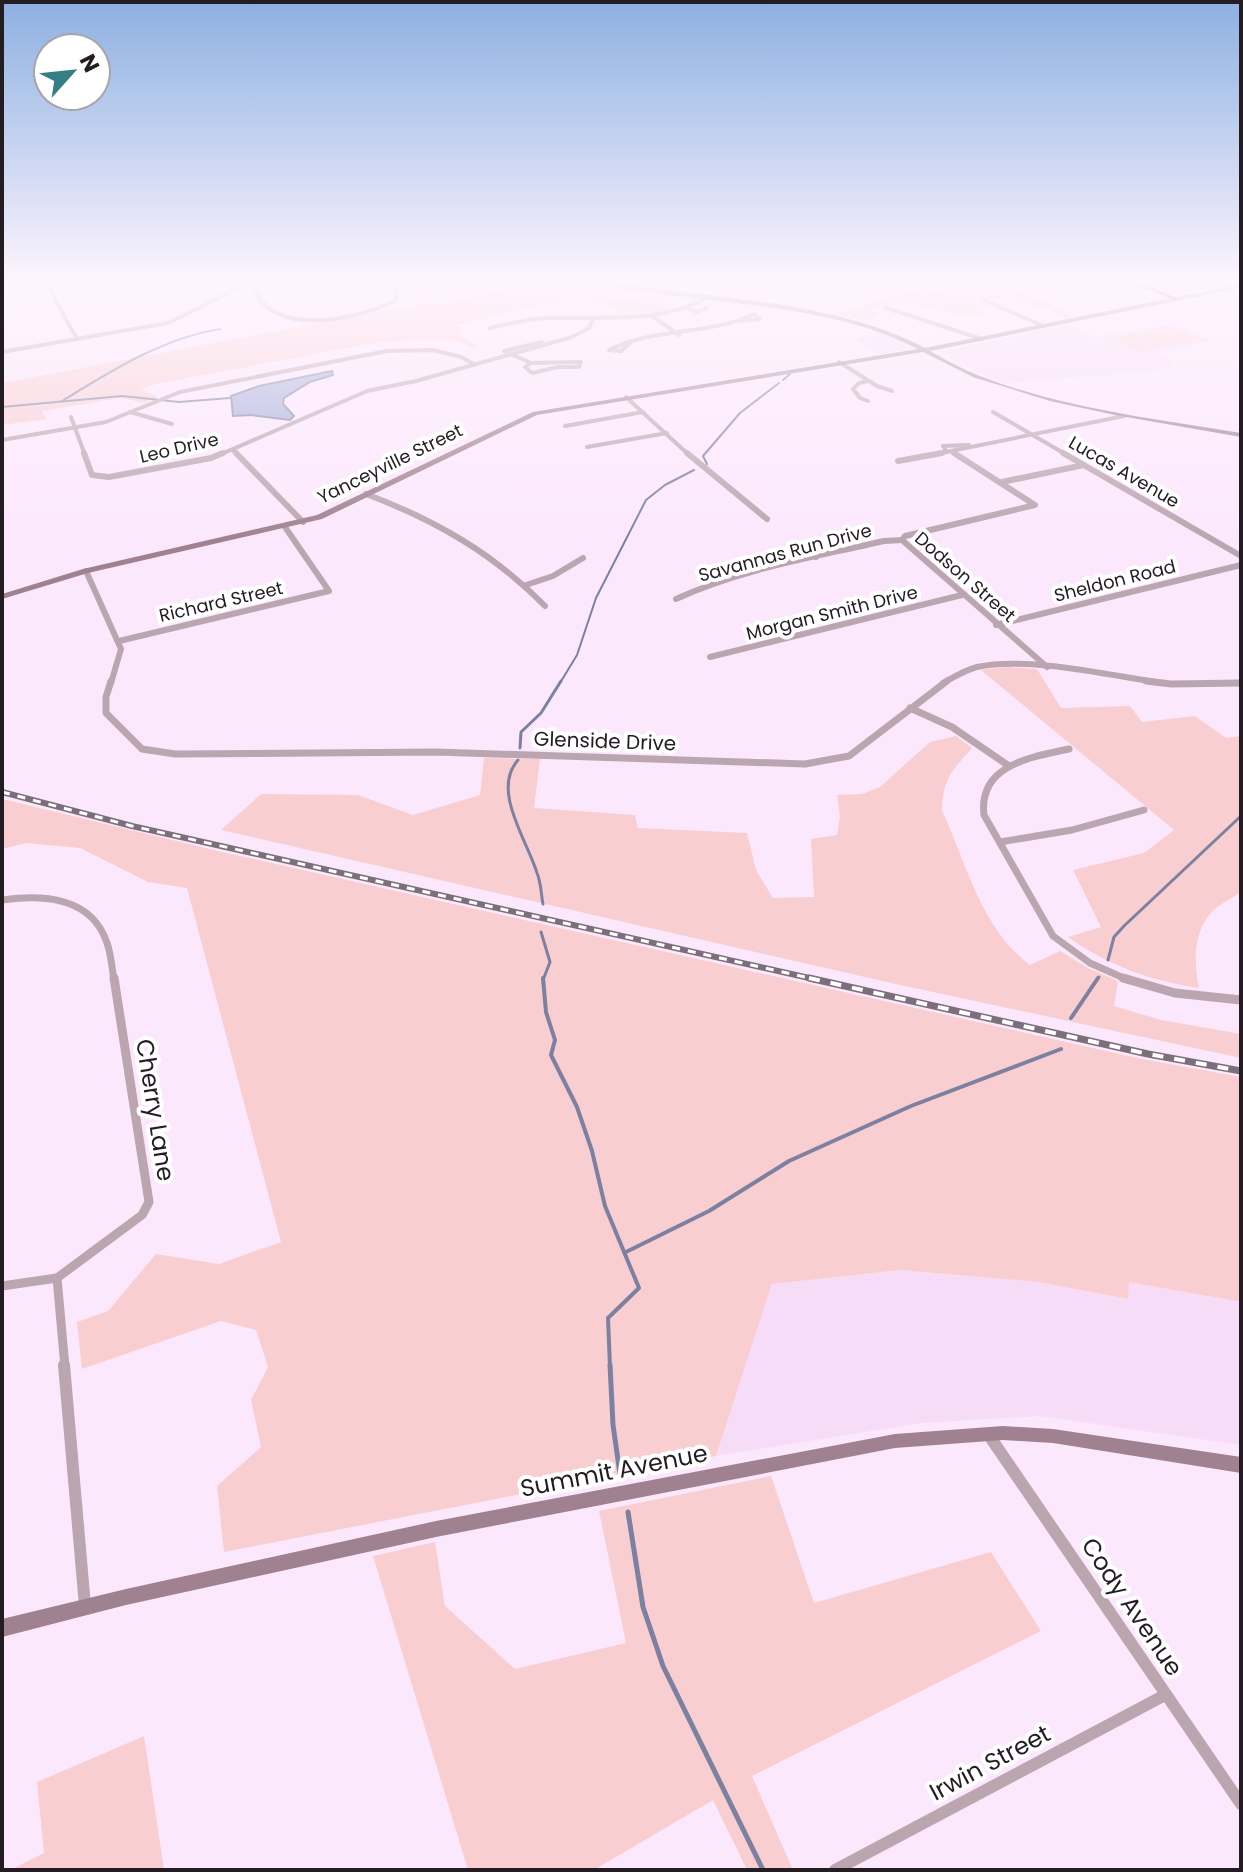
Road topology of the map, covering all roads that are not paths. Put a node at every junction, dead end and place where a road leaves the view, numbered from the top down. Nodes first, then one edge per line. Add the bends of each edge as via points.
1 (309, 366) edge
2 (465, 366) edge
3 (526, 366) edge
4 (551, 366) edge
5 (812, 366) edge
6 (845, 366) edge
7 (960, 366) edge
8 (867, 379) junction
9 (892, 391) dead end
10 (626, 397) junction
11 (868, 401) dead end
12 (129, 412) junction
13 (643, 412) junction
14 (993, 412) dead end
15 (1124, 416) junction
16 (71, 417) dead end
17 (172, 424) dead end
18 (565, 426) dead end
19 (75, 429) junction
20 (667, 433) junction
21 (1241, 435) edge
22 (1033, 436) junction
23 (2, 440) edge
24 (587, 447) dead end
25 (232, 450) junction
26 (949, 451) junction
27 (898, 461) dead end
28 (1084, 465) junction
29 (1001, 482) junction
30 (366, 494) junction
31 (767, 519) dead end
32 (303, 522) junction
33 (285, 527) junction
34 (902, 540) junction
35 (802, 544) dead end
36 (1241, 556) edge
37 (816, 557) junction
38 (583, 558) dead end
39 (1241, 565) edge
40 (86, 571) junction
41 (526, 585) junction
42 (962, 595) junction
43 (2, 597) edge
44 (676, 599) dead end
45 (545, 606) dead end
46 (996, 625) junction
47 (119, 641) junction
48 (710, 657) dead end
49 (1047, 667) junction
50 (1241, 683) edge
51 (910, 708) junction
52 (1069, 749) dead end
53 (1009, 766) junction
54 (1144, 810) dead end
55 (1000, 842) junction
56 (2, 900) edge
57 (1241, 1000) edge
58 (57, 1278) junction
59 (2, 1286) edge
60 (987, 1434) junction
61 (1241, 1465) edge
62 (85, 1606) junction
63 (2, 1628) edge
64 (1165, 1695) junction
65 (1241, 1804) edge
66 (835, 1870) edge

1 - 12 street via 180,392
2 - 25 street, Leo Drive via 354,395
3 - 4 street via 532,373
5 - 10 main road, Yanceyville Street
6 - 8 street
7 - 15 main road via 986,380
8 - 9 street
8 - 11 street via 853,389
10 - 13 street
10 - 30 main road, Yanceyville Street via 518,418
12 - 17 street
12 - 19 street
13 - 18 street
13 - 20 street
14 - 22 street, Lucas Avenue
15 - 21 main road
15 - 22 street
16 - 19 street, Leo Drive
19 - 23 street
19 - 25 street, Leo Drive via 90,472 98,477
20 - 24 street
20 - 31 street
22 - 26 street via 973,447 943,446
22 - 28 street, Lucas Avenue
25 - 32 street
26 - 27 street
26 - 29 street, Dodson Street
28 - 29 street
28 - 36 street, Lucas Avenue
29 - 34 street, Dodson Street via 1034,507
30 - 32 main road, Yanceyville Street
30 - 41 street via 469,539
32 - 33 main road, Yanceyville Street
33 - 40 main road, Yanceyville Street
33 - 47 street, Richard Street via 329,591
34 - 37 street, Savannas Run Drive
34 - 42 street, Dodson Street
35 - 37 street
37 - 44 street, Savannas Run Drive via 702,587
38 - 41 street
39 - 46 street, Sheldon Road
40 - 43 main road, Yanceyville Street
40 - 47 street
41 - 45 street
42 - 46 street, Dodson Street
42 - 48 street, Morgan Smith Drive
46 - 49 street, Dodson Street
47 - 51 street, Glenside Drive via 121,657 105,697 106,713 142,749 175,754 439,752 805,764 849,756
49 - 50 street, Glenside Drive via 1171,684
49 - 51 street, Glenside Drive via 973,668 940,684
51 - 53 street via 952,727
52 - 53 street
53 - 55 street via 983,796 984,818
54 - 55 street
55 - 57 street via 1045,929 1071,952 1149,985
56 - 58 street, Cherry Lane via 51,898 75,904 101,924 147,1182 149,1202 142,1215
58 - 59 street
58 - 62 street
60 - 61 main road, Summit Avenue via 1053,1436
60 - 62 main road, Summit Avenue via 895,1441 805,1458 436,1529
60 - 64 street, Cody Avenue
62 - 63 main road, Summit Avenue
64 - 65 street, Cody Avenue
64 - 66 street, Irwin Street

